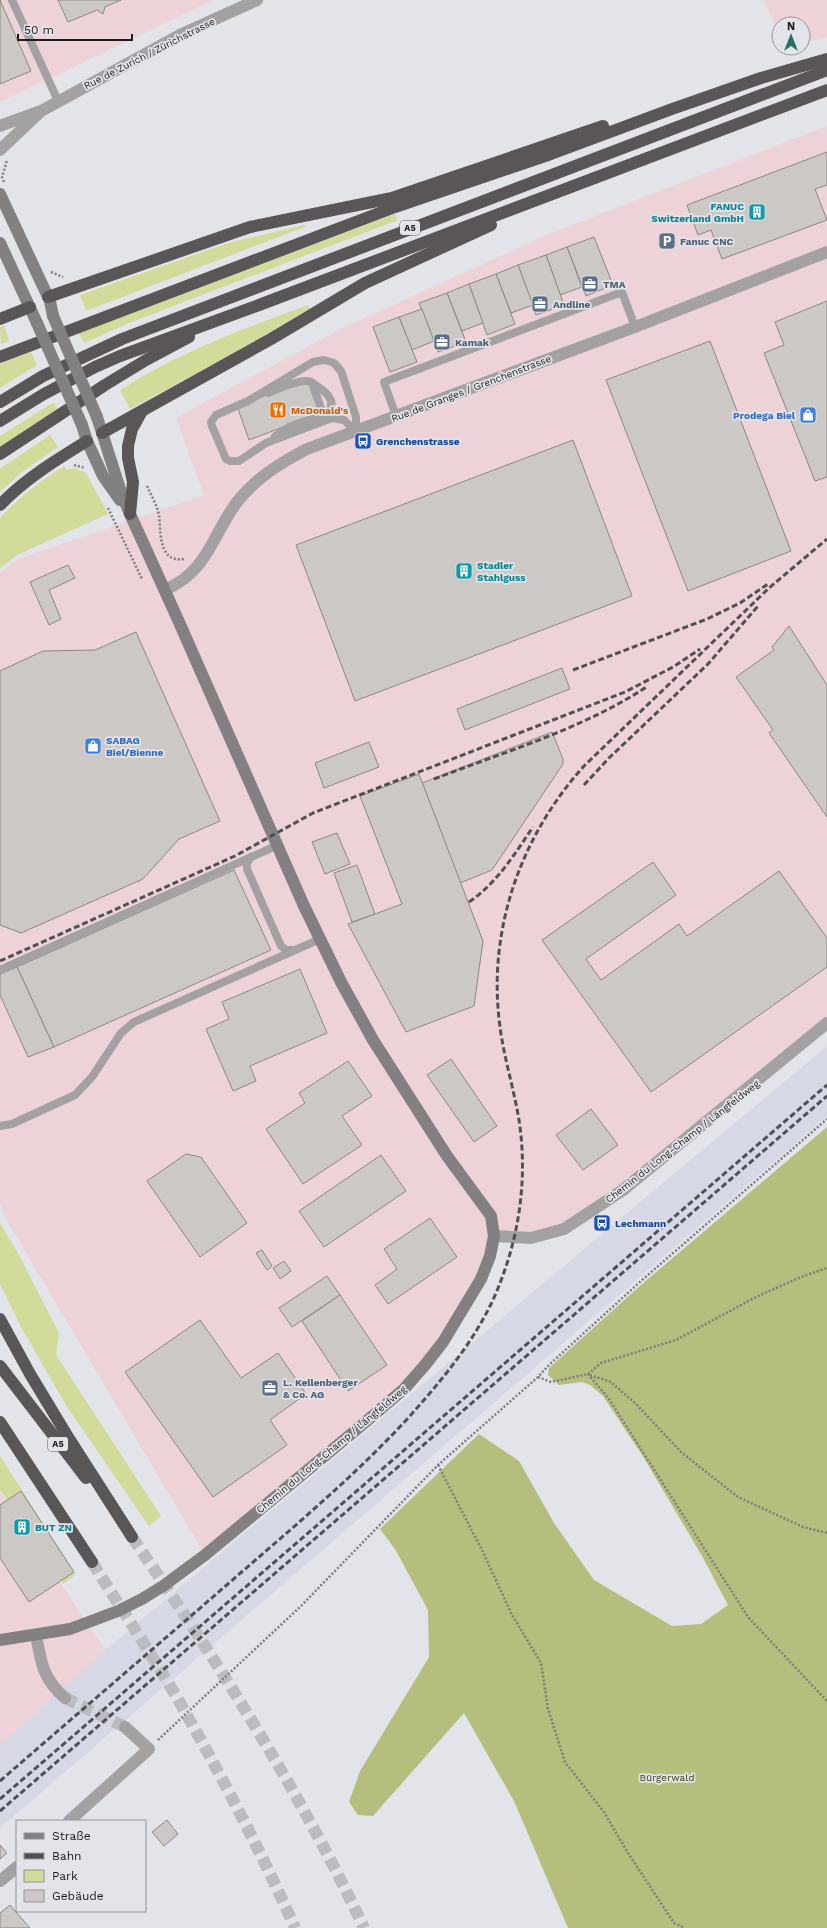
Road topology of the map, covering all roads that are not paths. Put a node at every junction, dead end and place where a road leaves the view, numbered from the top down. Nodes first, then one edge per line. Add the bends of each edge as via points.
1 (12, 0) edge
2 (257, 0) edge
3 (827, 59) edge
4 (827, 70) edge
5 (827, 90) edge
6 (58, 101) junction
7 (672, 109) junction
8 (43, 110) junction
9 (0, 126) edge
10 (4, 152) edge
11 (587, 181) junction
12 (3, 191) edge
13 (0, 243) edge
14 (827, 252) edge
15 (48, 297) junction
16 (259, 305) junction
17 (36, 308) junction
18 (53, 316) junction
19 (0, 319) edge
20 (635, 327) junction
21 (0, 357) edge
22 (248, 401) junction
23 (0, 402) edge
24 (144, 409) junction
25 (396, 416) junction
26 (0, 421) edge
27 (356, 432) junction
28 (102, 433) junction
29 (87, 441) junction
30 (266, 444) junction
31 (0, 454) edge
32 (0, 505) edge
33 (130, 514) junction
34 (165, 590) junction
35 (278, 845) junction
36 (251, 857) junction
37 (320, 939) junction
38 (296, 950) junction
39 (0, 970) edge
40 (827, 1023) edge
41 (0, 1126) edge
42 (494, 1236) junction
43 (0, 1319) edge
44 (0, 1366) edge
45 (0, 1423) edge
46 (120, 1519) junction
47 (132, 1537) tunnel mouth
48 (92, 1562) tunnel mouth
49 (36, 1635) junction
50 (0, 1640) edge
51 (65, 1698) tunnel mouth
52 (125, 1727) tunnel mouth
53 (71, 1820) edge
54 (16, 1868) edge
55 (0, 1882) edge

1 - 6 lane
2 - 6 street, Rue de Zurich / Zürichstrasse via 174,39
3 - 7 highway via 761,78
4 - 23 highway, A5 via 136,333 43,376
5 - 11 highway, A5
6 - 8 street, Rue de Zurich / Zürichstrasse
7 - 15 highway via 627,118 392,198 250,227
7 - 21 highway via 551,154 395,207
8 - 9 street, Rue de Zurich / Zürichstrasse
8 - 10 street, Rue de Zurich / Zürichstrasse
11 - 16 highway, A5
11 - 24 highway via 365,283 271,339
12 - 15 main road
13 - 17 main road
14 - 20 street, Rue de Granges / Grenchenstrasse
15 - 17 main road
15 - 18 main road
16 - 26 highway, A5 via 95,367
16 - 31 highway via 146,360
17 - 18 main road
17 - 19 highway
17 - 29 main road, bridge via 37,323
18 - 28 main road, bridge
20 - 25 street, Rue de Granges / Grenchenstrasse
20 - 25 lane via 622,292 384,382
22 - 27 lane via 313,362 329,361 341,371 356,417
22 - 30 lane via 213,418 212,426 224,457 230,461 239,461
22 - 30 lane via 302,381 311,382 322,413 284,430
24 - 28 highway
24 - 33 highway via 132,429 128,446 133,482
25 - 27 street, Rue de Granges / Grenchenstrasse
27 - 30 lane via 344,420 332,418
27 - 34 street, Rue de Granges / Grenchenstrasse via 307,449 263,476 229,514 207,555 179,584
28 - 29 main road
28 - 33 main road
29 - 32 highway via 27,480
29 - 33 main road via 103,476
33 - 34 main road
34 - 35 main road
35 - 36 lane
35 - 37 main road
36 - 38 lane via 246,869 281,946 286,950
36 - 39 lane
37 - 38 lane
37 - 42 main road via 373,1040 407,1096 491,1216
38 - 41 lane via 134,1022 121,1033 92,1077 75,1095 12,1124
40 - 42 street, Chemin du Long-Champ / Längfeldweg via 623,1190 564,1229 531,1238
42 - 49 main road, Chemin du Long-Champ / Längfeldweg via 481,1279 443,1342 425,1366 382,1408 210,1550 142,1600 70,1629
43 - 46 highway via 30,1374
44 - 46 highway, A5 via 58,1444
45 - 48 highway
46 - 47 highway, A5
49 - 50 main road, Chemin du Long-Champ / Längfeldweg
49 - 51 street via 44,1672
52 - 53 street via 149,1749
54 - 55 street

